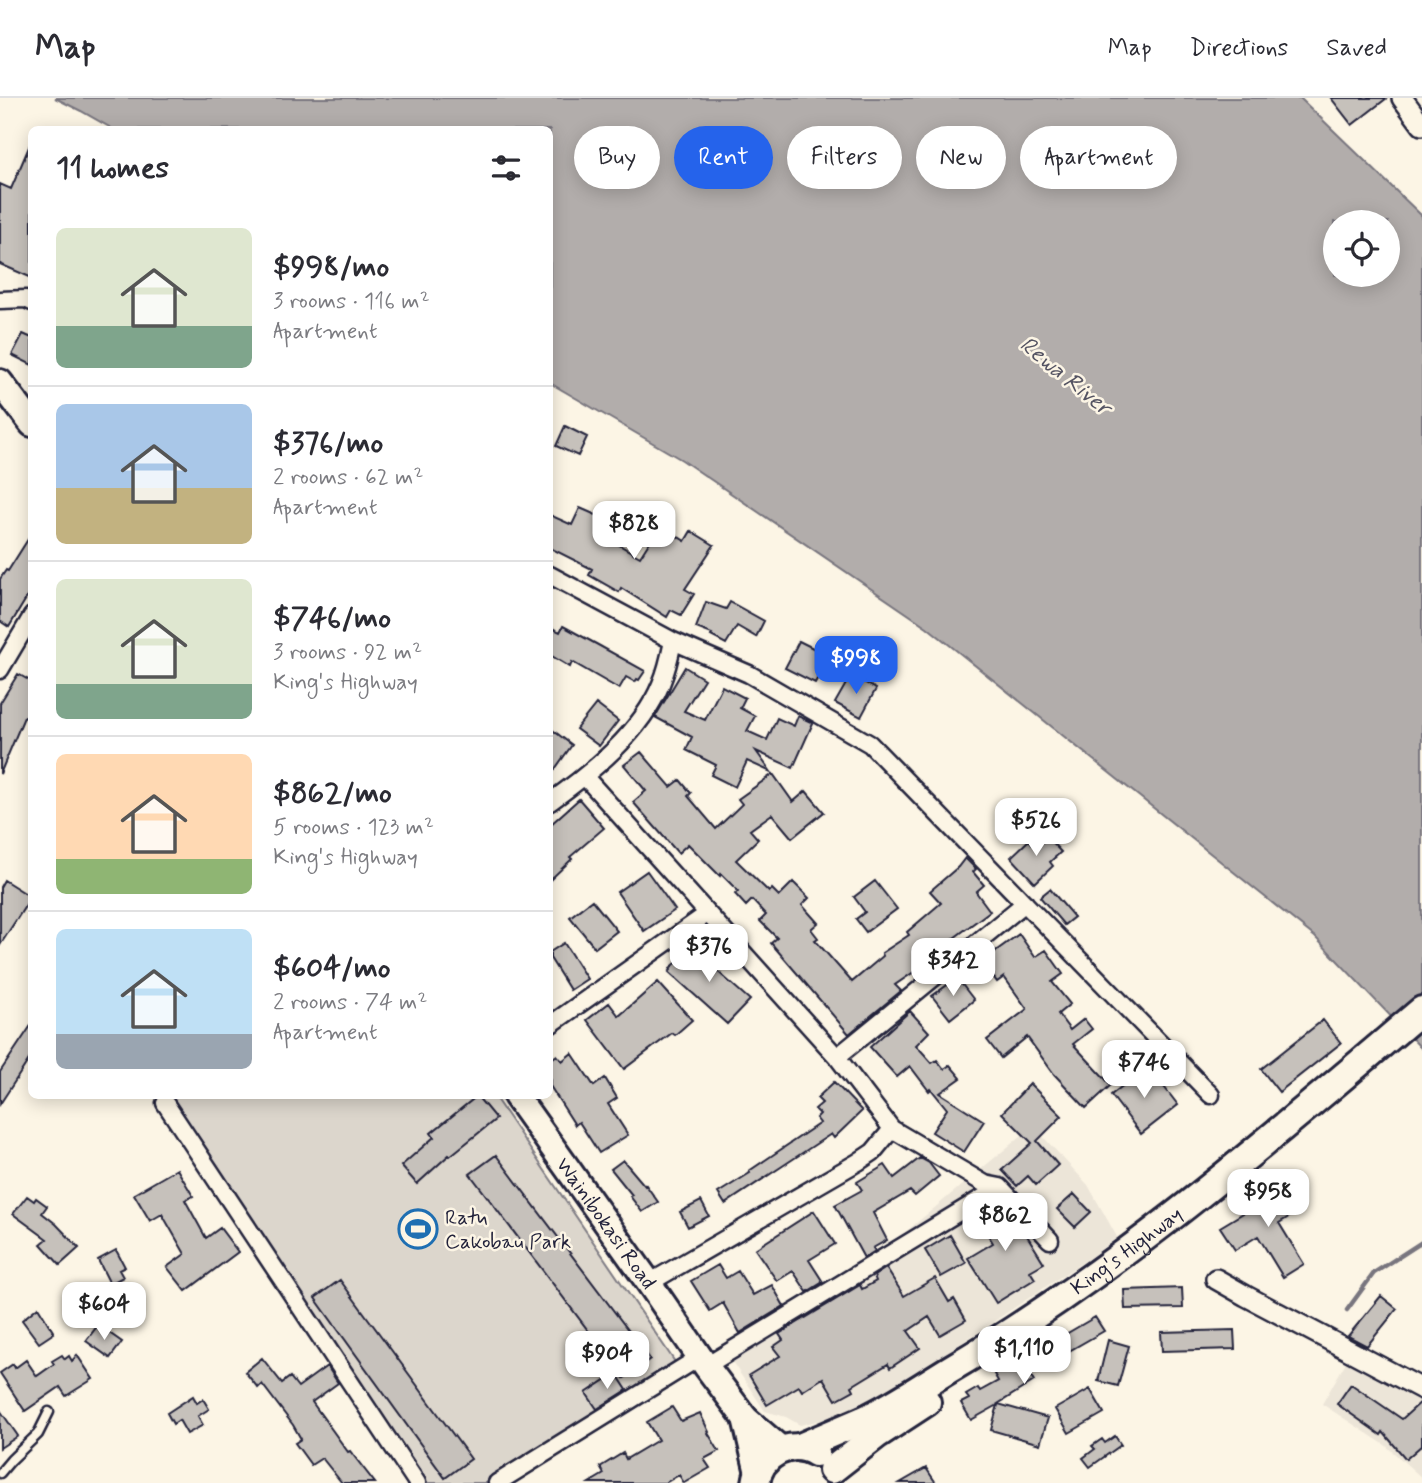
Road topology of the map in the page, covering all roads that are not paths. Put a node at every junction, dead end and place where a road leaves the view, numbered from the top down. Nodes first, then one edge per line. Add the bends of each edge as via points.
1 (1402, 98) edge
2 (1422, 125) edge
3 (0, 300) edge
4 (28, 300) edge
5 (0, 382) edge
6 (28, 419) edge
7 (553, 577) edge
8 (28, 623) edge
9 (673, 641) junction
10 (0, 670) edge
11 (585, 777) junction
12 (553, 800) edge
13 (1025, 903) junction
14 (707, 914) junction
15 (1422, 1010) edge
16 (553, 1023) edge
17 (1422, 1031) edge
18 (837, 1057) junction
19 (1345, 1085) junction
20 (1211, 1095) dead end
21 (518, 1099) edge
22 (165, 1103) dead end
23 (892, 1129) junction
24 (1000, 1187) junction
25 (1050, 1240) dead end
26 (1216, 1279) dead end
27 (649, 1283) junction
28 (703, 1361) junction
29 (1420, 1383) edge
30 (49, 1412) dead end
31 (745, 1418) junction
32 (791, 1448) junction
33 (0, 1473) edge
34 (833, 1477) edge
35 (757, 1478) edge
36 (417, 1483) edge
37 (497, 1483) edge

1 - 2 street
3 - 4 street
5 - 6 main road
7 - 9 street
8 - 10 street
9 - 11 street via 651,705 637,726
9 - 13 street via 749,674 870,744
11 - 12 street
11 - 14 street
13 - 18 street
13 - 20 street
14 - 16 street
14 - 18 street
15 - 19 highway, King's Highway
17 - 19 highway, King's Highway
18 - 23 street
19 - 32 highway, King's Highway via 993,1344 865,1419
19 - 34 highway, King's Highway via 1270,1158 1164,1240 878,1434
21 - 27 main road, Wainibokasi Road
22 - 36 street
23 - 24 street via 985,1184
23 - 27 street via 858,1162
24 - 25 street
24 - 28 street
26 - 29 street
27 - 28 main road, Wainibokasi Road
28 - 31 main road, Wainibokasi Road
28 - 37 street
30 - 33 lane via 38,1434
31 - 32 main road, Wainibokasi Road
31 - 35 main road, Wainibokasi Road
32 - 34 highway via 813,1450
32 - 35 highway via 767,1458

